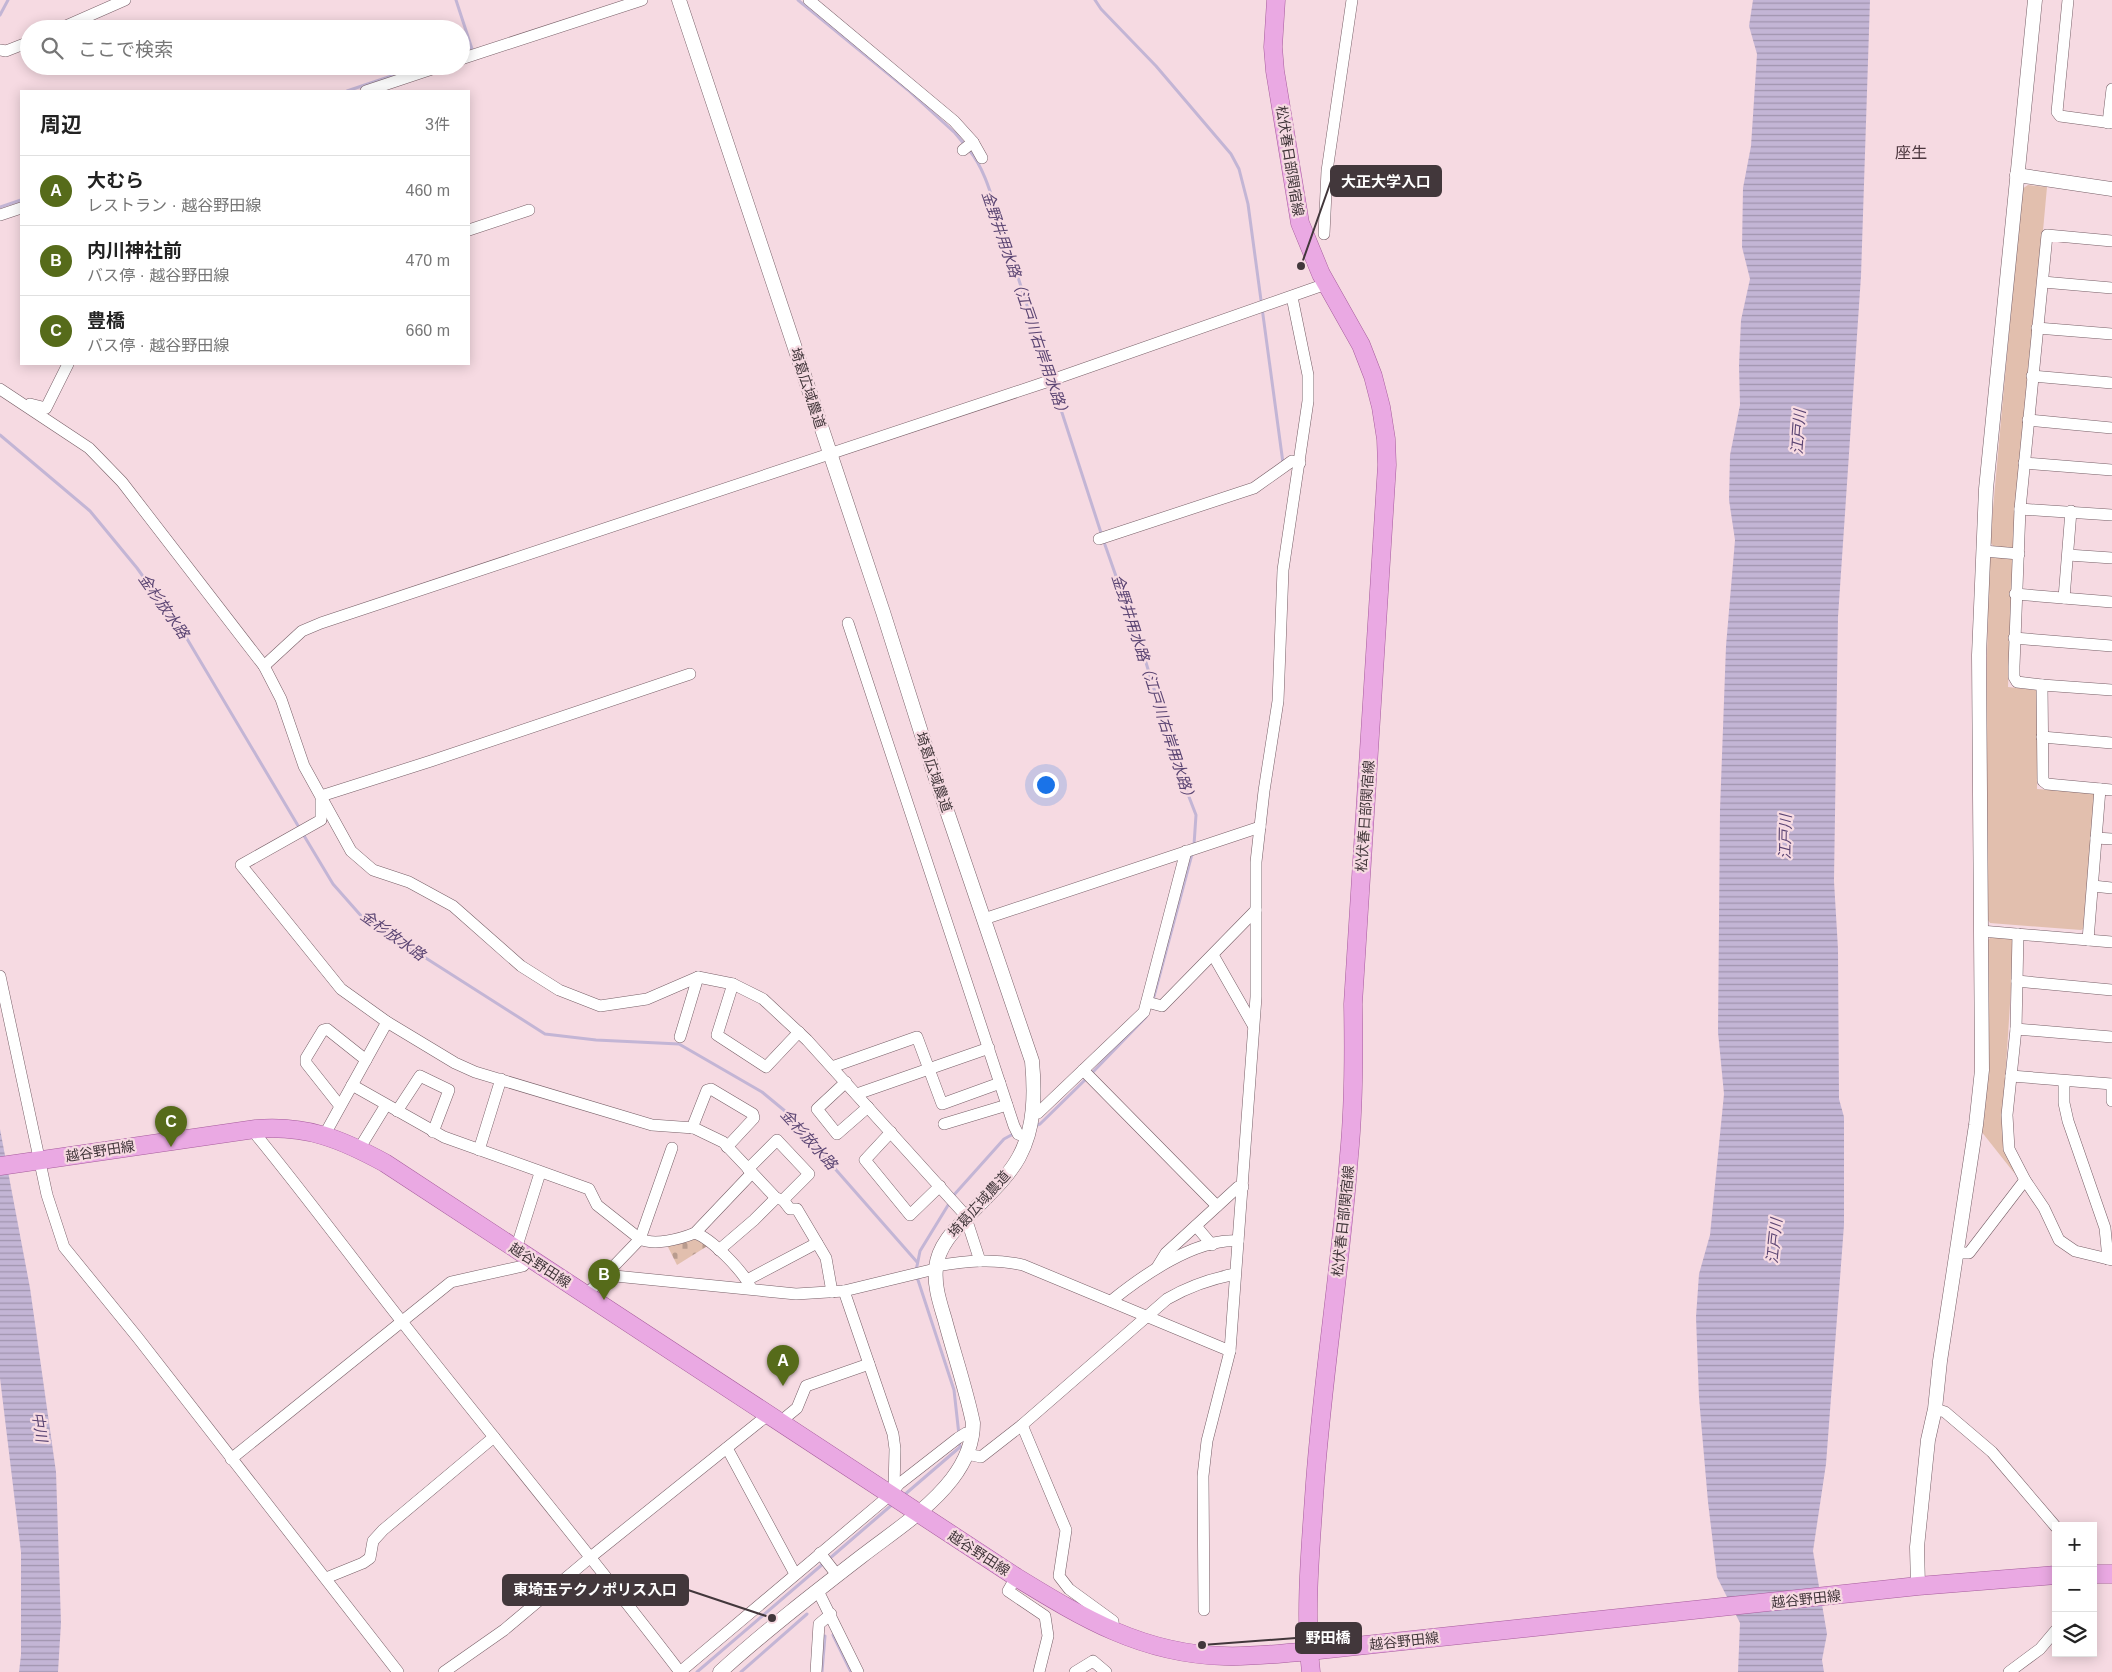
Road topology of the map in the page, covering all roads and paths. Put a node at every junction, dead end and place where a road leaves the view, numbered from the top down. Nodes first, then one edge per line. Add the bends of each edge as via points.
1 (125, 0) edge
2 (642, 0) edge
3 (679, 0) edge
4 (809, 0) edge
5 (1276, 0) edge
6 (1352, 0) edge
7 (2035, 0) edge
8 (2068, 0) edge
9 (79, 20) edge
10 (20, 46) edge
11 (0, 50) edge
12 (470, 57) edge
13 (414, 75) edge
14 (2112, 89) edge
15 (369, 90) edge
16 (2110, 123) edge
17 (973, 142) junction
18 (963, 150) dead end
19 (982, 158) dead end
20 (2017, 175) junction
21 (2112, 189) edge
22 (20, 208) edge
23 (529, 210) dead end
24 (0, 215) edge
25 (470, 230) edge
26 (1324, 234) dead end
27 (2112, 241) edge
28 (2042, 282) junction
29 (1326, 284) junction
30 (2112, 288) edge
31 (1292, 297) junction
32 (2037, 328) junction
33 (2112, 334) edge
34 (68, 365) edge
35 (2032, 376) junction
36 (2112, 382) edge
37 (1, 390) edge
38 (2028, 420) junction
39 (2112, 428) edge
40 (830, 454) junction
41 (1300, 463) junction
42 (2024, 464) junction
43 (2112, 470) edge
44 (2020, 509) junction
45 (2071, 511) junction
46 (2112, 515) edge
47 (1103, 538) dead end
48 (1984, 551) junction
49 (2018, 554) junction
50 (2068, 555) junction
51 (2112, 558) edge
52 (2016, 594) junction
53 (2064, 598) junction
54 (2112, 602) edge
55 (848, 623) dead end
56 (2014, 638) junction
57 (2112, 646) edge
58 (264, 666) junction
59 (690, 674) dead end
60 (2042, 685) junction
61 (2112, 690) edge
62 (2042, 737) junction
63 (2112, 743) edge
64 (2100, 789) junction
65 (2112, 790) edge
66 (321, 796) junction
67 (1260, 827) junction
68 (2096, 838) junction
69 (2112, 839) edge
70 (1187, 850) junction
71 (2092, 886) junction
72 (2112, 888) edge
73 (1256, 910) junction
74 (984, 919) junction
75 (1981, 931) junction
76 (2018, 934) junction
77 (2088, 940) junction
78 (2112, 942) edge
79 (1213, 955) junction
80 (0, 976) edge
81 (698, 977) junction
82 (2018, 981) junction
83 (733, 984) junction
84 (2112, 990) edge
85 (1151, 1003) junction
86 (387, 1022) junction
87 (1253, 1026) junction
88 (2016, 1029) junction
89 (798, 1032) junction
90 (680, 1037) dead end
91 (2112, 1037) edge
92 (989, 1048) junction
93 (366, 1060) junction
94 (832, 1067) junction
95 (929, 1069) junction
96 (1087, 1074) junction
97 (2012, 1076) junction
98 (501, 1079) junction
99 (2064, 1081) junction
100 (846, 1082) junction
101 (1000, 1083) junction
102 (2112, 1084) edge
103 (352, 1085) junction
104 (857, 1094) junction
105 (2112, 1101) edge
106 (386, 1105) junction
107 (1007, 1105) junction
108 (340, 1106) junction
109 (868, 1107) junction
110 (397, 1111) junction
111 (1032, 1113) junction
112 (944, 1124) dead end
113 (256, 1128) junction
114 (692, 1128) junction
115 (433, 1132) junction
116 (891, 1132) junction
117 (1020, 1132) junction
118 (324, 1134) junction
119 (727, 1147) junction
120 (672, 1148) dead end
121 (359, 1149) junction
122 (479, 1150) junction
123 (38, 1161) junction
124 (0, 1166) edge
125 (750, 1171) junction
126 (540, 1173) junction
127 (2025, 1180) junction
128 (940, 1186) junction
129 (1242, 1187) junction
130 (780, 1199) junction
131 (1217, 1206) junction
132 (967, 1217) junction
133 (1196, 1226) junction
134 (695, 1233) junction
135 (640, 1239) junction
136 (1238, 1241) junction
137 (818, 1243) junction
138 (1212, 1245) junction
139 (719, 1250) junction
140 (1956, 1253) junction
141 (523, 1254) junction
142 (2110, 1259) edge
143 (980, 1261) junction
144 (1158, 1266) junction
145 (927, 1270) junction
146 (1235, 1274) junction
147 (605, 1275) junction
148 (749, 1284) junction
149 (844, 1291) junction
150 (832, 1292) junction
151 (587, 1294) junction
152 (1111, 1301) junction
153 (1146, 1316) junction
154 (402, 1321) junction
155 (1230, 1351) junction
156 (869, 1364) junction
157 (1935, 1409) junction
158 (775, 1418) junction
159 (1022, 1425) junction
160 (494, 1436) junction
161 (973, 1436) junction
162 (727, 1448) junction
163 (967, 1454) junction
164 (231, 1459) junction
165 (892, 1492) junction
166 (917, 1513) junction
167 (2052, 1522) edge
168 (592, 1556) junction
169 (822, 1556) junction
170 (834, 1572) junction
171 (796, 1574) junction
172 (2052, 1575) edge
173 (1016, 1577) junction
174 (326, 1578) junction
175 (1918, 1586) junction
176 (818, 1590) junction
177 (1204, 1610) dead end
178 (830, 1614) junction
179 (1114, 1632) junction
180 (2052, 1635) edge
181 (1315, 1651) junction
182 (398, 1672) edge
183 (444, 1672) edge
184 (680, 1672) edge
185 (720, 1672) edge
186 (816, 1672) edge
187 (858, 1672) edge
188 (1039, 1672) edge
189 (1075, 1672) edge
190 (1106, 1672) edge
191 (1311, 1672) edge
192 (2009, 1672) edge

1 - 9 street
2 - 12 street
3 - 40 street, 埼葛広域農道
4 - 17 street via 954,121
5 - 29 main road, 松伏春日部関宿線 via 1275,71 1300,223
6 - 26 street via 1328,171
7 - 20 street
8 - 16 street via 2057,112 2060,116
10 - 11 street
13 - 15 street
14 - 16 street
17 - 18 street
17 - 19 street
20 - 21 street
20 - 48 street via 1990,450
22 - 24 street
23 - 25 street
27 - 28 street via 2047,235
28 - 30 street
28 - 32 street
29 - 31 street
29 - 181 main road, 松伏春日部関宿線 via 1361,345 1373,376 1381,407 1387,465 1353,1004 1350,1146 1319,1434 1310,1568
31 - 40 street
31 - 41 street via 1308,375
32 - 33 street
32 - 35 street
34 - 37 street via 46,408 36,407
35 - 36 street
35 - 38 street
37 - 58 street via 90,448 122,482
38 - 39 street
38 - 42 street
40 - 58 street via 322,623 302,631
40 - 74 street, 埼葛広域農道
41 - 47 street via 1292,462 1254,488
41 - 67 street via 1283,570 1278,701
42 - 43 street
42 - 44 street
44 - 45 street
44 - 49 street
45 - 46 street
45 - 50 street
48 - 49 street
48 - 75 street via 1978,704
49 - 52 street
50 - 51 street
50 - 53 street
52 - 53 street
52 - 56 street
53 - 54 street
55 - 92 street
56 - 57 street
56 - 60 street via 2014,678 2017,682
58 - 66 street via 281,699 304,766
59 - 66 street
60 - 61 street
60 - 62 street
62 - 63 street
62 - 64 street via 2043,780 2047,784
64 - 65 street
64 - 68 street
66 - 81 street via 351,851 373,870 410,882 453,906 521,966 559,990 600,1006 647,999
66 - 86 street via 321,820 241,865 341,989
67 - 70 street
67 - 73 street
68 - 69 street
68 - 71 street
70 - 74 street
70 - 85 street
71 - 72 street
71 - 77 street
73 - 79 street
73 - 87 street
74 - 111 street, 埼葛広域農道 via 1032,1061
75 - 76 street
75 - 140 street via 1982,1070
76 - 77 street
76 - 82 street
77 - 78 street
79 - 85 street via 1162,1006
79 - 87 street
80 - 123 street
81 - 83 street
81 - 90 street
82 - 84 street
82 - 88 street
83 - 89 street via 763,999
83 - 89 street via 717,1035 766,1067
85 - 96 street
86 - 93 street
86 - 98 street via 456,1063
87 - 129 street
88 - 91 street
88 - 97 street
89 - 94 street
92 - 95 street
92 - 101 street
93 - 103 street
93 - 108 street via 327,1030 323,1030 306,1058 306,1063
94 - 95 street via 917,1037
94 - 100 street
95 - 101 street via 942,1104
95 - 104 street
96 - 111 street via 1038,1114
96 - 131 street
97 - 99 street
97 - 127 street via 2006,1129 2009,1149
98 - 114 street via 652,1125
98 - 122 street
99 - 102 street
99 - 142 street via 2068,1121 2105,1228
100 - 104 street
100 - 109 street via 817,1109 837,1134
101 - 107 street
102 - 105 street
103 - 106 street
103 - 108 street
104 - 109 street
106 - 110 street
106 - 121 street
107 - 112 street
107 - 117 street
108 - 118 street
109 - 116 street
110 - 115 street
110 - 115 street via 420,1076 449,1090
111 - 117 street, 埼葛広域農道
113 - 118 main road, 越谷野田線 via 289,1128
113 - 123 main road, 越谷野田線
113 - 154 street via 257,1136
114 - 119 street
114 - 119 street via 707,1090 711,1089 753,1114 754,1118
115 - 122 street
116 - 128 street
116 - 128 street via 865,1160 910,1215
117 - 132 street, 埼葛広域農道 via 1019,1157 1005,1177
118 - 121 main road, 越谷野田線
119 - 125 street
120 - 135 street
121 - 141 main road, 越谷野田線
122 - 126 street
123 - 124 main road, 越谷野田線
123 - 164 street via 64,1246
125 - 130 street
125 - 130 street via 777,1140 809,1174
125 - 134 street
126 - 135 street via 589,1189 597,1205
126 - 141 street
127 - 140 street via 1969,1253
127 - 142 street via 2064,1246
128 - 132 street
129 - 131 street
129 - 136 street
130 - 137 street via 790,1209 797,1209
130 - 139 street
131 - 133 street
132 - 143 street
132 - 145 street, 埼葛広域農道
133 - 138 street
133 - 144 street via 1166,1253
134 - 135 street via 647,1243
134 - 139 street
135 - 147 street
136 - 138 street
136 - 146 street
137 - 148 street
137 - 150 street via 826,1258
138 - 144 street
139 - 148 street
140 - 157 street
141 - 151 main road, 越谷野田線
141 - 154 street via 523,1266 451,1282
143 - 145 street
143 - 152 street via 1004,1261 1023,1266
144 - 152 street
145 - 149 street
145 - 161 street, 埼葛広域農道 via 971,1414
146 - 153 street via 1186,1288
146 - 155 street
147 - 148 street
147 - 151 street
148 - 150 street via 796,1294
149 - 150 street
149 - 156 street
151 - 158 main road, 越谷野田線
152 - 153 street
153 - 155 street
153 - 159 street
154 - 160 street
154 - 164 street
155 - 177 street via 1207,1441 1203,1476
156 - 158 street via 806,1386 797,1408
156 - 165 street via 893,1434
157 - 167 street via 1945,1412 1992,1452
157 - 175 street via 1928,1440 1917,1547
158 - 162 street
158 - 165 main road, 越谷野田線
159 - 163 street via 981,1457
159 - 179 street via 1066,1530 1059,1576 1069,1589 1113,1621
160 - 168 street
160 - 174 street via 383,1530 373,1541 370,1558
161 - 163 street, 埼葛広域農道
161 - 165 street via 966,1433 958,1438
162 - 168 street
162 - 171 street
163 - 166 street, 埼葛広域農道 via 951,1479
164 - 174 street
165 - 166 main road, 越谷野田線
165 - 169 street
166 - 170 street, 埼葛広域農道
166 - 173 main road, 越谷野田線
168 - 183 street via 504,1630
168 - 184 street
169 - 170 street
169 - 171 street
170 - 176 street, 埼葛広域農道
171 - 184 street
172 - 175 main road, 越谷野田線
173 - 179 main road, 越谷野田線 via 1090,1622
173 - 188 street via 1008,1591 1045,1616 1048,1636
174 - 182 street
175 - 181 main road, 越谷野田線
176 - 178 street
176 - 185 street, 埼葛広域農道
178 - 186 street via 819,1624
178 - 187 street
179 - 181 main road, 越谷野田線 via 1168,1649 1222,1656
180 - 192 street via 2040,1649
181 - 191 main road, 松伏春日部関宿線
189 - 190 street via 1093,1661

